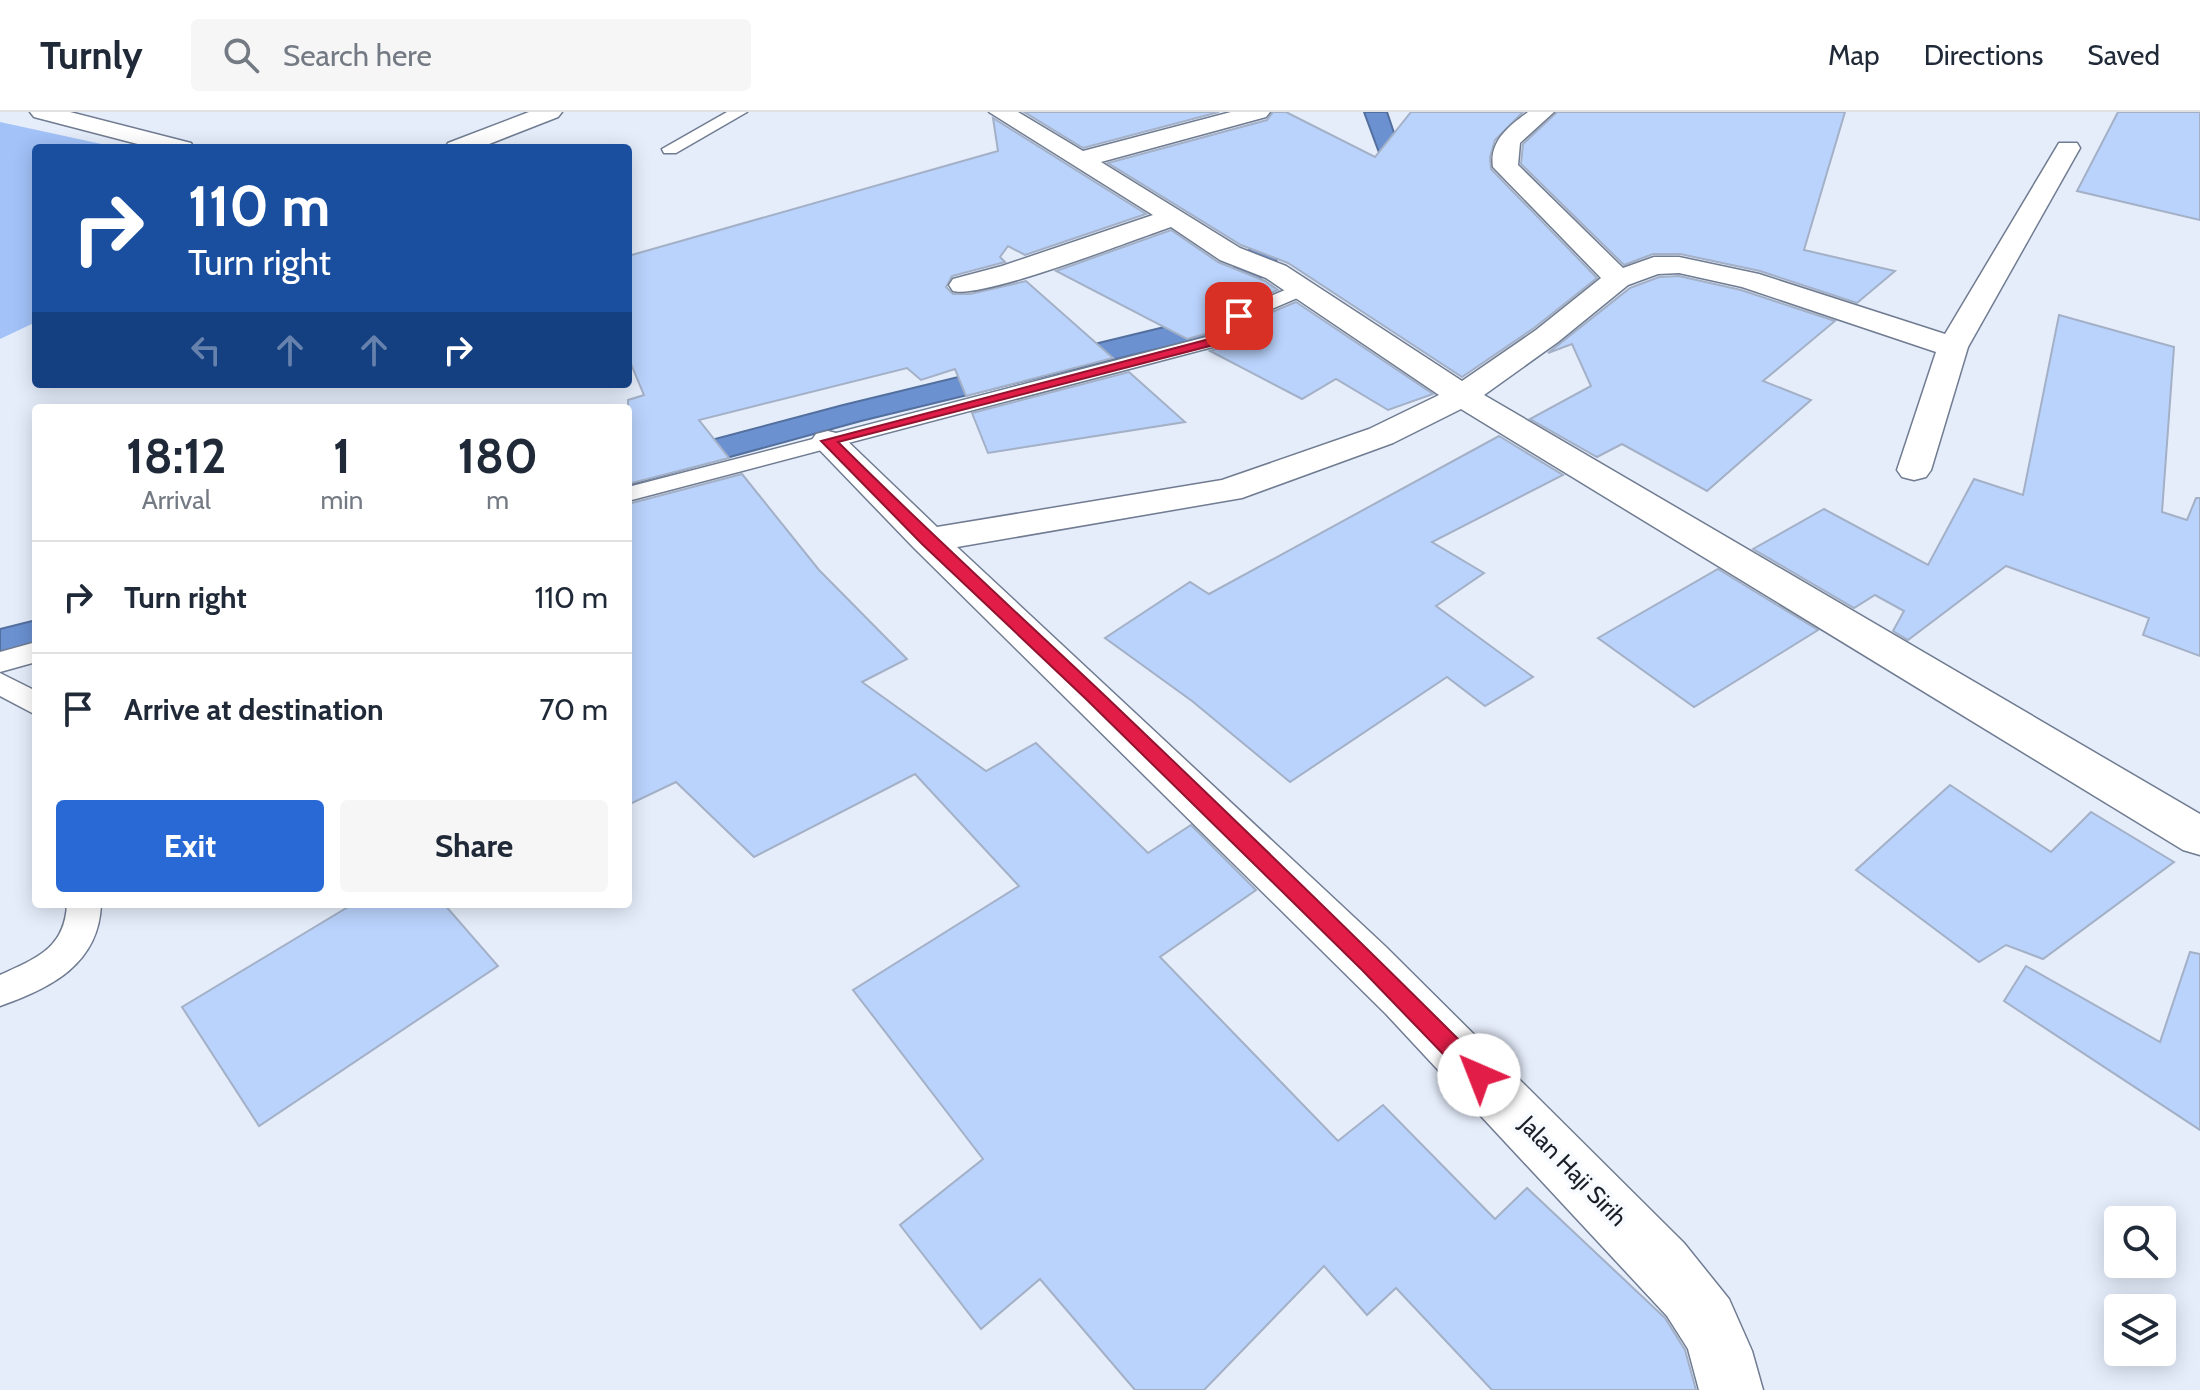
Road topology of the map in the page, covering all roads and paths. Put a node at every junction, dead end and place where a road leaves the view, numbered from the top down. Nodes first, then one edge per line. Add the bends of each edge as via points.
1 (550, 112) edge
2 (739, 112) edge
3 (1001, 112) edge
4 (1258, 112) edge
5 (1542, 112) edge
6 (52, 113) edge
7 (167, 144) edge
8 (467, 144) edge
9 (2068, 148) dead end
10 (670, 149) dead end
11 (1079, 160) junction
12 (1174, 217) junction
13 (1618, 279) junction
14 (963, 285) dead end
15 (1302, 289) junction
16 (1953, 347) junction
17 (1462, 396) junction
18 (828, 441) junction
19 (1914, 470) dead end
20 (632, 493) edge
21 (927, 540) junction
22 (32, 653) edge
23 (0, 662) edge
24 (0, 683) edge
25 (32, 703) edge
26 (2200, 837) edge
27 (84, 908) edge
28 (0, 991) edge
29 (1731, 1390) edge

1 - 8 street
2 - 10 lane
3 - 11 street
4 - 11 street
5 - 13 street via 1506,146 1506,167
6 - 7 street
9 - 16 street
11 - 12 street
12 - 14 street
12 - 15 street via 1230,254
13 - 16 street via 1654,266 1707,270
13 - 17 street
15 - 17 street
15 - 18 lane via 1239,316 1221,339
16 - 19 street
17 - 21 street via 1381,436 1229,490
17 - 26 street
18 - 20 lane
18 - 21 street, Jalan Haji Sirih
21 - 29 street, Jalan Haji Sirih via 1370,964 1663,1264 1694,1297 1720,1342
22 - 23 lane
24 - 25 lane
27 - 28 lane via 78,944 55,964

